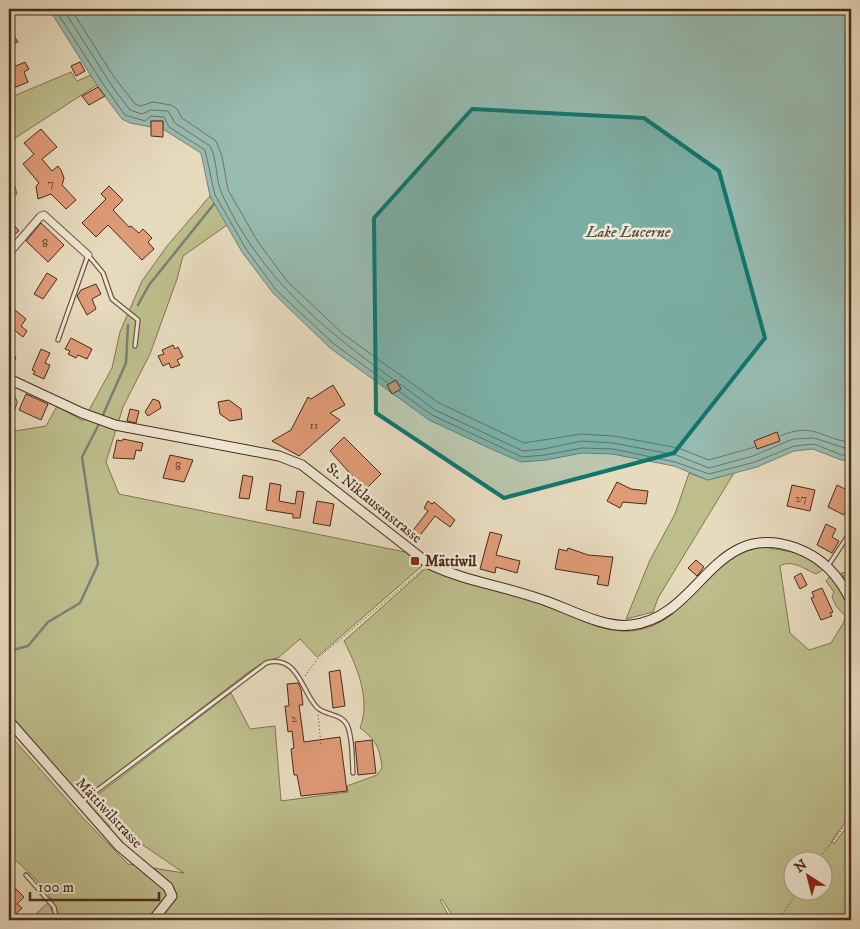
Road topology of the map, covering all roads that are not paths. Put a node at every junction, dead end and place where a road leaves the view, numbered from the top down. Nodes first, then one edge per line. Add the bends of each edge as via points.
1 (9, 253) edge
2 (88, 255) junction
3 (58, 340) dead end
4 (135, 346) dead end
5 (9, 379) edge
6 (9, 390) edge
7 (9, 420) edge
8 (851, 531) edge
9 (827, 566) junction
10 (851, 601) edge
11 (9, 721) edge
12 (353, 774) dead end
13 (80, 803) junction
14 (26, 876) dead end
15 (57, 920) edge
16 (153, 920) edge

1 - 2 street via 44,215
2 - 3 lane
2 - 4 lane via 103,273 112,299 138,320
5 - 9 street, St. Niklausenstrasse via 115,425 279,456 302,465 429,564 540,598 613,625 645,623 668,612 712,567 744,547 781,543 810,553
6 - 7 lane via 15,402
8 - 9 lane
9 - 10 street, St. Niklausenstrasse via 836,574
11 - 13 street, Mättiwilstrasse
12 - 13 lane via 348,727 340,717 318,709 303,681 278,661 266,663
13 - 16 street, Mättiwilstrasse via 119,846 168,887 172,896
14 - 15 lane via 54,907

